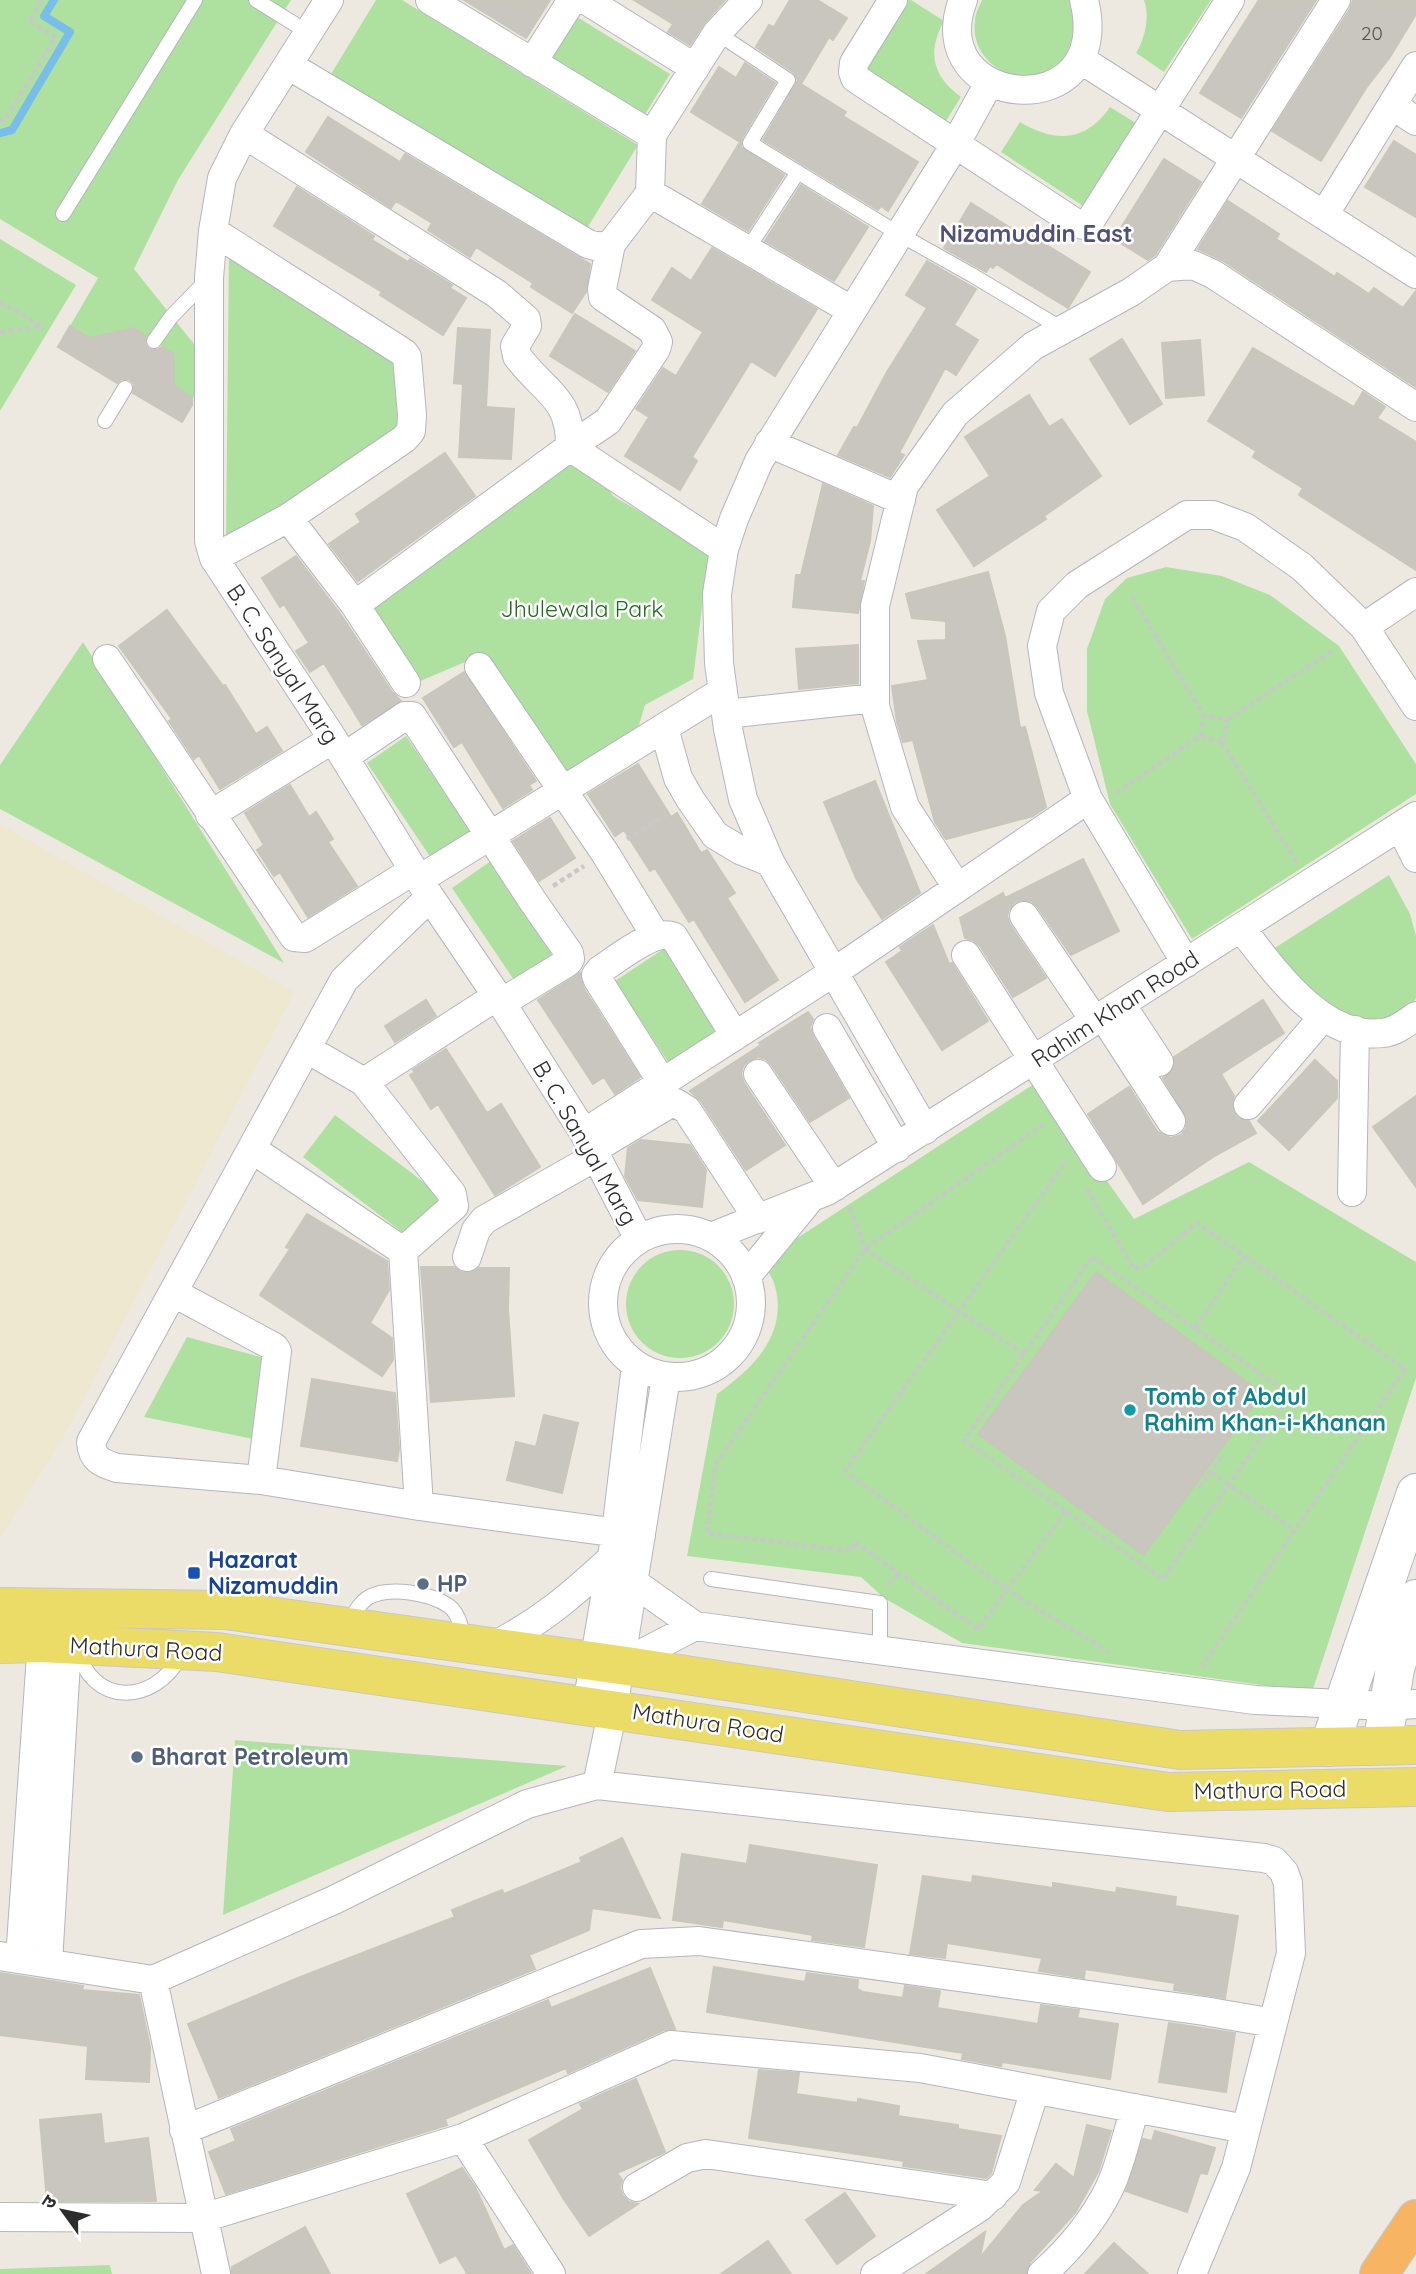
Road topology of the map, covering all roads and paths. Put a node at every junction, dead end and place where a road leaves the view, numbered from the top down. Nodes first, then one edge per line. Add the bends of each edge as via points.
1 (42, 0) edge
2 (195, 0) edge
3 (256, 0) edge
4 (329, 0) edge
5 (572, 0) edge
6 (586, 0) edge
7 (748, 0) edge
8 (893, 0) edge
9 (963, 0) edge
10 (1084, 0) edge
11 (1230, 0) edge
12 (1336, 0) edge
13 (441, 3) edge
14 (309, 33) junction
15 (717, 33) junction
16 (1080, 59) junction
17 (532, 63) junction
18 (288, 65) junction
19 (1416, 66) edge
20 (695, 68) junction
21 (989, 83) junction
22 (1392, 105) junction
23 (1162, 111) junction
24 (0, 121) edge
25 (1416, 121) edge
26 (244, 134) junction
27 (652, 135) junction
28 (956, 143) junction
29 (1237, 159) junction
30 (798, 172) junction
31 (650, 193) junction
32 (63, 214) dead end
33 (1324, 215) junction
34 (213, 231) junction
35 (899, 234) junction
36 (611, 244) junction
37 (747, 250) junction
38 (1167, 267) junction
39 (1416, 274) edge
40 (209, 278) junction
41 (0, 302) edge
42 (850, 310) junction
43 (1065, 330) junction
44 (0, 332) edge
45 (154, 341) dead end
46 (125, 388) dead end
47 (1416, 407) edge
48 (105, 421) dead end
49 (769, 443) junction
50 (570, 447) junction
51 (901, 500) junction
52 (288, 518) junction
53 (724, 549) junction
54 (214, 558) junction
55 (1416, 592) edge
56 (1132, 597) dead end
57 (355, 605) junction
58 (1364, 627) junction
59 (1335, 650) dead end
60 (107, 659) dead end
61 (479, 667) dead end
62 (406, 682) dead end
63 (875, 698) junction
64 (724, 703) junction
65 (1416, 706) edge
66 (1204, 716) junction
67 (1228, 719) junction
68 (664, 728) junction
69 (1200, 736) junction
70 (1222, 742) junction
71 (339, 748) junction
72 (564, 790) junction
73 (1102, 796) junction
74 (210, 815) junction
75 (1408, 821) edge
76 (490, 835) junction
77 (1416, 858) edge
78 (770, 862) junction
79 (1297, 864) dead end
80 (421, 882) junction
81 (957, 887) junction
82 (1024, 916) dead end
83 (1241, 928) junction
84 (655, 935) junction
85 (966, 955) dead end
86 (1186, 963) junction
87 (834, 972) junction
88 (499, 1000) junction
89 (1107, 1014) junction
90 (1318, 1014) junction
91 (1415, 1020) edge
92 (1355, 1030) junction
93 (868, 1031) junction
94 (735, 1036) junction
95 (307, 1049) junction
96 (1034, 1060) junction
97 (1159, 1062) dead end
98 (758, 1074) dead end
99 (364, 1082) junction
100 (662, 1082) junction
101 (1248, 1095) dead end
102 (1171, 1121) dead end
103 (925, 1130) junction
104 (1049, 1132) dead end
105 (591, 1147) junction
106 (897, 1148) junction
107 (252, 1149) junction
108 (1062, 1149) dead end
109 (1069, 1158) junction
110 (1086, 1172) junction
111 (824, 1192) junction
112 (1352, 1192) dead end
113 (758, 1219) junction
114 (711, 1237) junction
115 (639, 1239) junction
116 (865, 1248) junction
117 (402, 1251) junction
118 (1244, 1256) junction
119 (467, 1257) dead end
120 (746, 1277) junction
121 (174, 1293) junction
122 (958, 1311) junction
123 (1195, 1328) junction
124 (1024, 1354) junction
125 (636, 1364) junction
126 (666, 1377) junction
127 (1221, 1457) dead end
128 (1211, 1472) junction
129 (261, 1480) junction
130 (1229, 1484) junction
131 (1199, 1488) dead end
132 (1416, 1493) edge
133 (419, 1506) junction
134 (1066, 1511) junction
135 (1294, 1530) junction
136 (623, 1542) junction
137 (711, 1579) dead end
138 (633, 1582) junction
139 (1007, 1590) junction
140 (1416, 1599) edge
141 (0, 1607) edge
142 (695, 1626) junction
143 (58, 1635) junction
144 (0, 1644) edge
145 (477, 1645) junction
146 (880, 1650) junction
147 (1110, 1653) dead end
148 (608, 1663) junction
149 (1197, 1672) dead end
150 (1343, 1703) junction
151 (1402, 1705) edge
152 (600, 1707) junction
153 (1399, 1745) edge
154 (1329, 1747) junction
155 (597, 1785) junction
156 (1416, 1787) edge
157 (10, 1957) edge
158 (48, 1964) junction
159 (153, 1980) junction
160 (1273, 2023) junction
161 (1035, 2090) junction
162 (1135, 2108) junction
163 (1246, 2129) junction
164 (184, 2130) junction
165 (463, 2138) junction
166 (637, 2187) dead end
167 (993, 2196) junction
168 (0, 2217) edge
169 (203, 2218) junction
170 (1416, 2218) edge
171 (216, 2274) edge
172 (551, 2274) edge
173 (875, 2274) edge
174 (1042, 2274) edge
175 (1192, 2274) edge
176 (1379, 2274) edge

1 - 24 path via 29,21 56,37 5,120
2 - 32 lane
3 - 14 lane
4 - 14 street, B. C. Sanyal Marg
5 - 17 street
6 - 20 street
7 - 15 street
8 - 28 street via 854,63 855,78
9 - 21 street via 957,33 962,52 973,70
10 - 16 street via 1087,39
11 - 23 street
12 - 29 street
13 - 17 street
14 - 18 street, B. C. Sanyal Marg
15 - 20 street
15 - 30 lane via 788,80 750,143
16 - 21 street via 1067,75 1029,92
16 - 23 street
17 - 27 street
18 - 26 street, B. C. Sanyal Marg
18 - 36 street via 588,244
19 - 22 street
20 - 27 street
21 - 28 street
22 - 25 street
22 - 33 street
23 - 28 street via 1083,225
23 - 29 street
26 - 34 street, B. C. Sanyal Marg via 222,178
26 - 50 street via 497,294 526,319 527,326 515,346 517,356 565,409
27 - 31 street
28 - 35 street
29 - 33 street
29 - 38 street
30 - 35 lane
30 - 37 lane
31 - 36 street
31 - 37 street
33 - 39 street
34 - 40 street, B. C. Sanyal Marg
34 - 52 street via 407,358 411,431
35 - 42 street
35 - 43 lane
36 - 50 street via 603,297 652,330 656,349 608,421
37 - 42 street
38 - 43 street
38 - 47 street via 1193,265 1213,274
40 - 45 lane
40 - 54 street, B. C. Sanyal Marg via 209,541
41 - 44 path via 43,326
42 - 49 street
43 - 51 street via 1033,346 955,414 904,486
46 - 48 lane
49 - 51 street
49 - 53 street
50 - 53 street
50 - 57 street
51 - 63 street via 875,606
52 - 54 street
52 - 57 street
53 - 64 street via 717,594
54 - 71 street, B. C. Sanyal Marg
55 - 58 street
56 - 66 path
57 - 62 street
58 - 65 street
58 - 73 street via 1302,567 1245,527 1213,515 1187,515 1077,585 1051,611 1042,646 1049,693
59 - 67 path
60 - 74 street
61 - 72 street
63 - 64 street
63 - 81 street via 905,807
64 - 68 street
64 - 78 street via 743,799
66 - 67 path
66 - 69 path
67 - 70 path
68 - 72 street
68 - 78 street via 678,778 715,835
69 - 70 path
69 - 73 path
70 - 79 path
71 - 74 street
71 - 76 street via 412,716
71 - 80 street, B. C. Sanyal Marg
72 - 76 street
72 - 84 street
73 - 81 street
73 - 86 street
74 - 80 street via 289,932 300,939
75 - 77 street
75 - 83 street, Rahim Khan Road
76 - 80 street
76 - 88 street via 570,959
78 - 87 street
80 - 88 street, B. C. Sanyal Marg
80 - 95 street via 344,980
81 - 87 street
82 - 89 street
83 - 86 street, Rahim Khan Road
83 - 90 street via 1286,985
84 - 94 street via 674,937
84 - 100 street via 596,975
85 - 96 street
86 - 89 street, Rahim Khan Road
87 - 93 street
87 - 94 street
88 - 99 street
88 - 105 street, B. C. Sanyal Marg
89 - 96 street, Rahim Khan Road
89 - 97 street
89 - 102 street
90 - 92 street
90 - 101 street
91 - 92 street via 1384,1034
92 - 112 street
93 - 103 street
93 - 106 street via 833,1038
94 - 100 street
95 - 99 street
95 - 107 street
96 - 103 street, Rahim Khan Road
96 - 110 street
98 - 111 street
99 - 117 street via 454,1201 454,1206
100 - 105 street
103 - 106 street, Rahim Khan Road
104 - 116 path via 1043,1123
105 - 113 street via 676,1103 687,1110
105 - 115 street, B. C. Sanyal Marg
105 - 119 street via 484,1220
106 - 111 street, Rahim Khan Road
107 - 117 street
107 - 121 street
108 - 109 path
109 - 110 path
109 - 122 path
110 - 118 path via 1134,1269 1198,1223
111 - 113 street, Rahim Khan Road
111 - 116 path via 849,1205
111 - 120 street, Rahim Khan Road
113 - 114 street, Rahim Khan Road
114 - 115 street via 687,1229 662,1230
114 - 120 street via 731,1252
115 - 125 street via 621,1254 603,1295 604,1318 612,1339
116 - 122 path
116 - 139 path via 715,1465 706,1533 851,1551 855,1542 978,1629
117 - 133 street
118 - 123 path
118 - 135 path via 1405,1369
120 - 126 street via 750,1315 743,1337 729,1356 710,1369
121 - 129 street via 277,1351
121 - 129 street via 91,1442 92,1451 96,1459 117,1468
122 - 124 path
122 - 139 path via 845,1471
123 - 124 path via 1092,1256
123 - 130 path via 1291,1395
124 - 134 path via 964,1440
125 - 126 street
125 - 136 street
126 - 136 street
127 - 128 path
128 - 130 path
128 - 131 path
129 - 133 street
130 - 134 path via 1163,1579
130 - 135 path
132 - 150 street
133 - 136 street
134 - 139 path
135 - 149 path
136 - 138 street
136 - 145 street via 564,1602 521,1632
136 - 148 street
137 - 146 lane via 880,1603
138 - 142 street
138 - 148 street
139 - 147 path
140 - 151 street via 1395,1669
141 - 143 main road, Mathura Road
142 - 146 street
142 - 148 street
143 - 144 main road, Mathura Road
143 - 145 main road, Mathura Road via 226,1611
143 - 152 main road, Mathura Road via 217,1652
143 - 157 street
143 - 158 street
145 - 148 main road, Mathura Road
146 - 150 street via 1255,1700
148 - 152 street
148 - 154 main road, Mathura Road via 1180,1750
150 - 151 street
150 - 154 street
151 - 153 street
152 - 155 street
152 - 156 main road, Mathura Road via 1168,1792
153 - 154 main road, Mathura Road
155 - 159 street via 527,1804 334,1900
155 - 160 street via 1274,1861 1288,1883 1291,1953
157 - 158 street
158 - 159 street
159 - 164 street
160 - 163 street
160 - 164 street via 699,1941 641,1944
161 - 162 street
161 - 165 street via 920,2068 671,2045
161 - 167 street via 1006,2182
162 - 163 street
162 - 174 street via 1111,2185 1097,2210
163 - 175 street via 1236,2168
164 - 169 street
165 - 169 street
165 - 172 street
166 - 167 street via 687,2158 706,2154
167 - 173 street
168 - 169 street
169 - 171 street
170 - 176 highway

